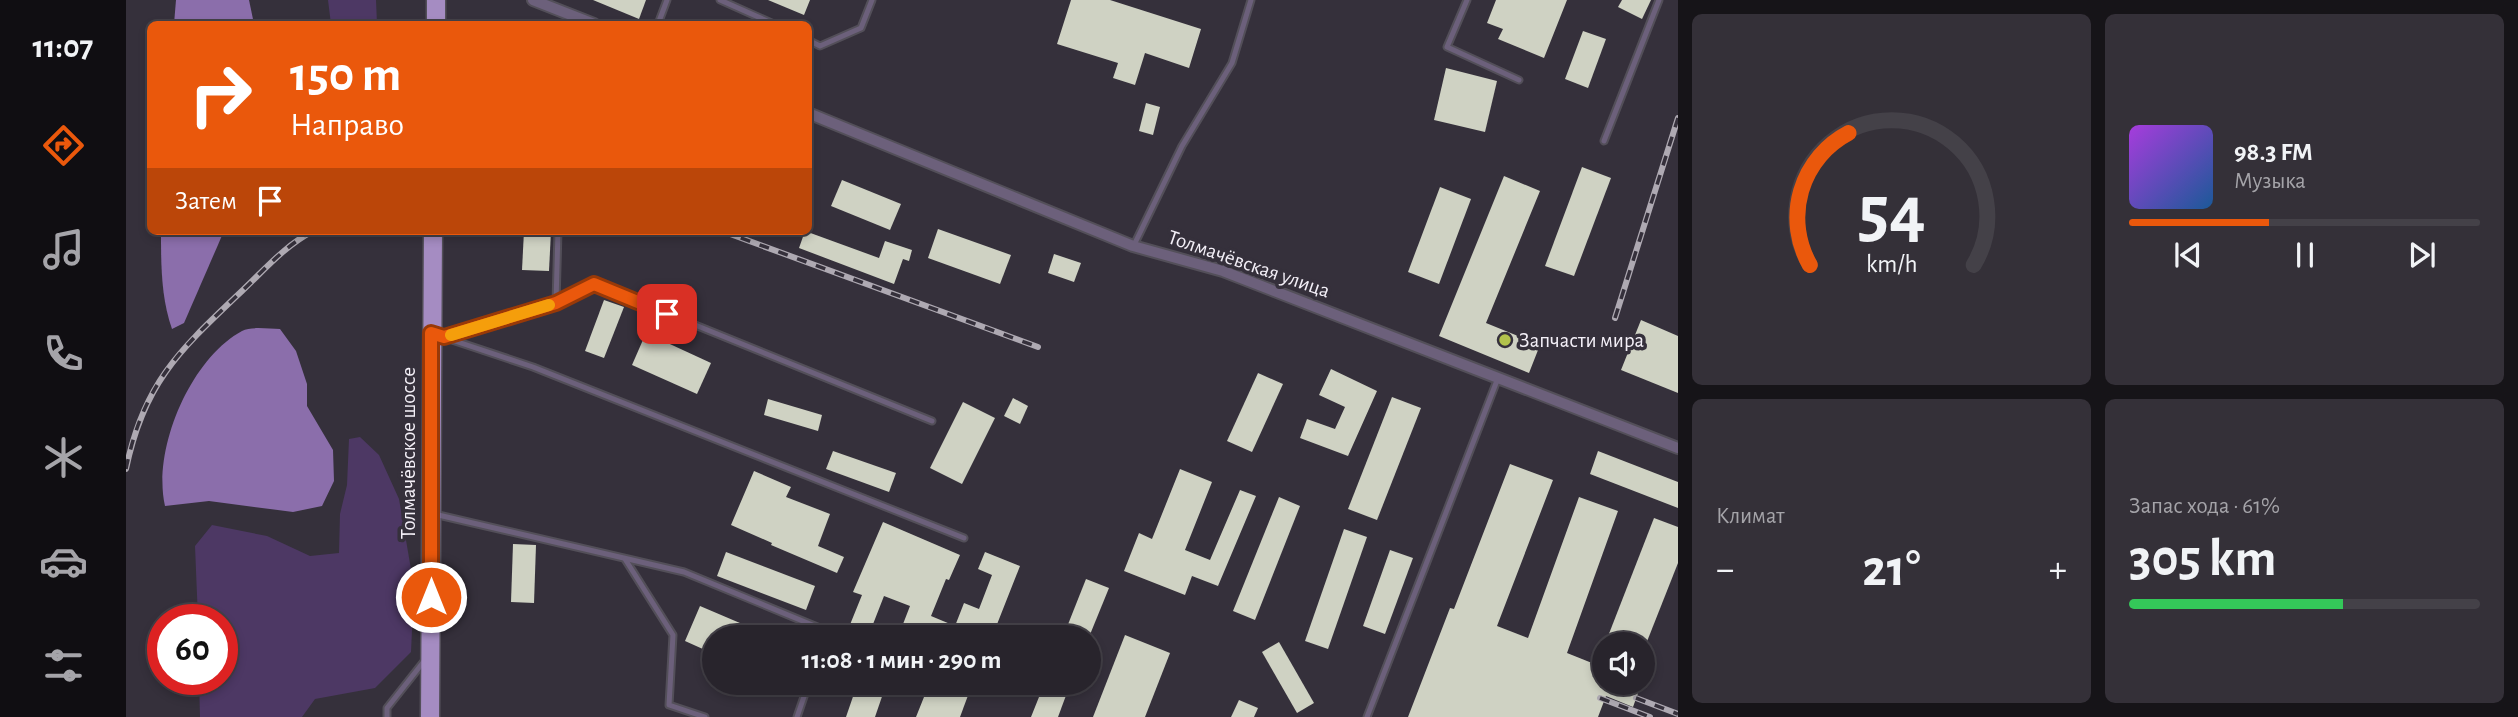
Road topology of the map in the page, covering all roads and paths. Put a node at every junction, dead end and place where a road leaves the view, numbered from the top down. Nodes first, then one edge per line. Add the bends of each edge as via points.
1 (436, 0) edge
2 (533, 0) edge
3 (667, 0) edge
4 (720, 0) edge
5 (872, 0) edge
6 (1251, 0) edge
7 (1467, 0) edge
8 (1659, 0) edge
9 (436, 21) edge
10 (586, 21) edge
11 (659, 21) edge
12 (767, 21) edge
13 (812, 42) edge
14 (1519, 80) dead end
15 (812, 115) edge
16 (1604, 141) dead end
17 (433, 235) edge
18 (558, 235) edge
19 (1133, 246) junction
20 (556, 303) junction
21 (438, 335) junction
22 (1497, 378) junction
23 (932, 421) dead end
24 (1678, 448) edge
25 (431, 514) junction
26 (964, 538) dead end
27 (625, 559) junction
28 (812, 625) edge
29 (431, 652) junction
30 (804, 695) edge
31 (387, 717) edge
32 (430, 717) edge
33 (705, 717) edge
34 (796, 717) edge
35 (1367, 717) edge

1 - 9 main road
2 - 10 street
3 - 11 lane
4 - 12 lane
5 - 13 lane via 862,28 820,46
6 - 19 lane via 1232,63 1182,146
7 - 14 lane via 1447,47
8 - 16 lane
15 - 19 street, Толмачёвская улица
17 - 21 main road, Толмачёвское шоссе
18 - 20 lane
19 - 22 street, Толмачёвская улица via 1223,271
20 - 21 lane
20 - 23 lane via 594,284
21 - 25 main road, Толмачёвское шоссе
21 - 26 lane via 533,367
22 - 24 street, Толмачёвская улица
22 - 35 lane
25 - 27 lane
25 - 29 main road, Толмачёвское шоссе
27 - 28 lane via 684,572
27 - 33 lane via 673,635 669,705
29 - 31 lane via 387,708
29 - 32 main road, Толмачёвское шоссе
30 - 34 lane

